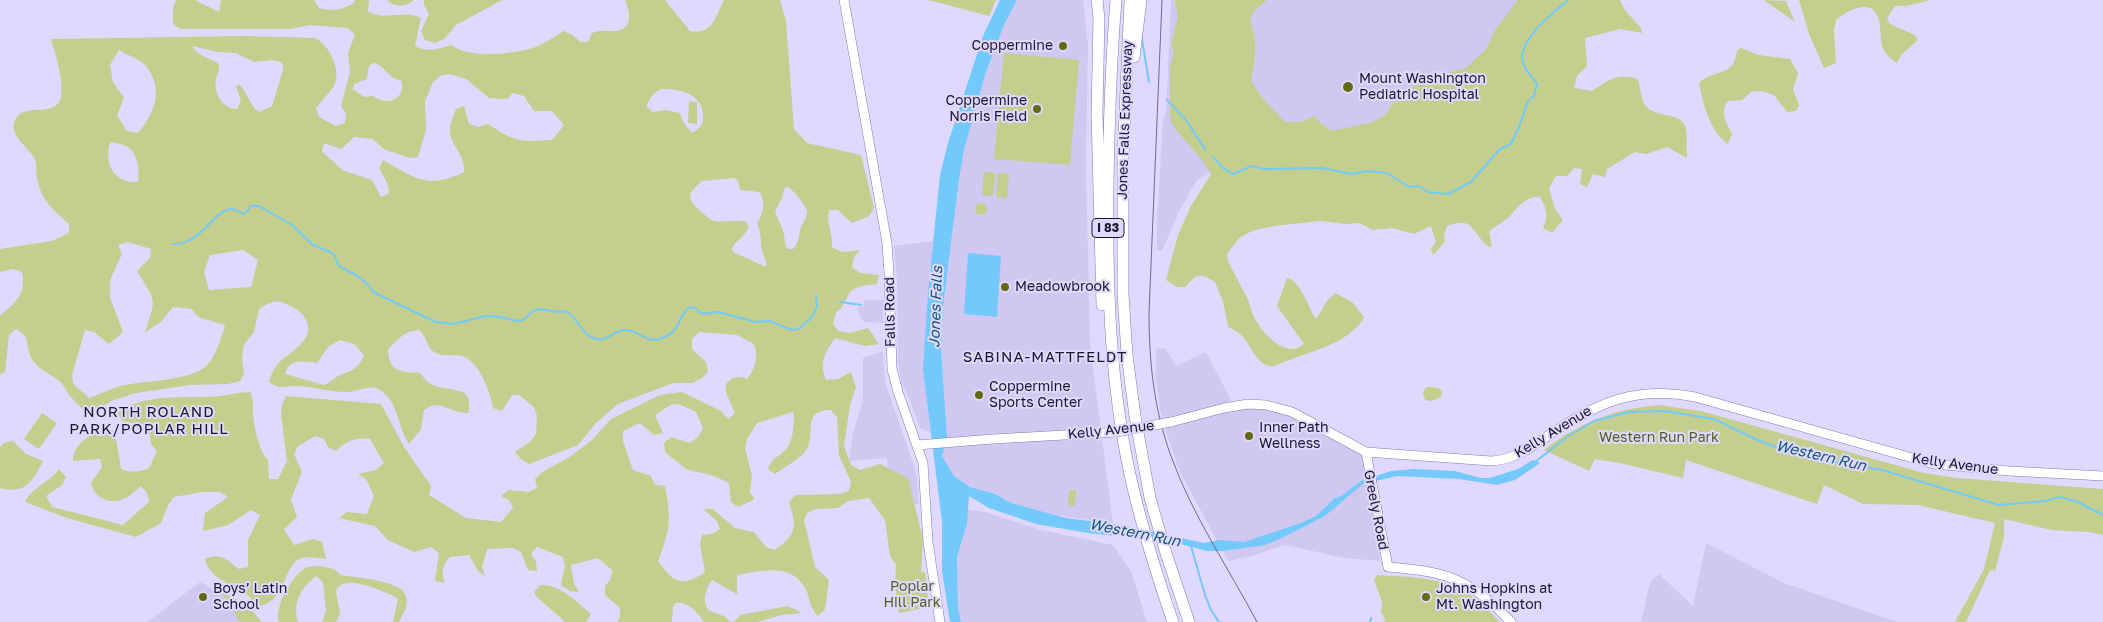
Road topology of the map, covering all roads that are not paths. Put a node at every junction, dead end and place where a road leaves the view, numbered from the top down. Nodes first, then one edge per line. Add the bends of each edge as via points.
1 (844, 0) edge
2 (1096, 0) edge
3 (1116, 0) edge
4 (1130, 0) edge
5 (1141, 0) edge
6 (1123, 158) junction
7 (1115, 380) junction
8 (918, 445) junction
9 (1366, 452) junction
10 (2103, 476) edge
11 (940, 622) edge
12 (1173, 622) edge
13 (1189, 622) edge
14 (1511, 622) edge

1 - 8 main road, Falls Road via 886,243 892,369
2 - 7 highway via 1099,18 1097,113 1101,294
3 - 7 highway, Jones Falls Expressway / I 83 via 1108,207 1109,294
4 - 6 highway, Jones Falls Expressway / I 83
5 - 6 highway
6 - 13 highway, Jones Falls Expressway / I 83 via 1123,294 1127,355 1141,452 1157,523
7 - 12 highway, Jones Falls Expressway / I 83 via 1140,520
8 - 9 main road, Kelly Avenue, bridge via 1117,432 1238,405 1273,406 1292,412
8 - 11 main road, Falls Road via 925,477 928,542
9 - 10 main road, Kelly Avenue via 1499,461 1521,453 1599,405 1629,396 1662,392 1696,397 1934,464
9 - 14 main road, Greely Road via 1388,568 1427,571 1456,579 1489,599

